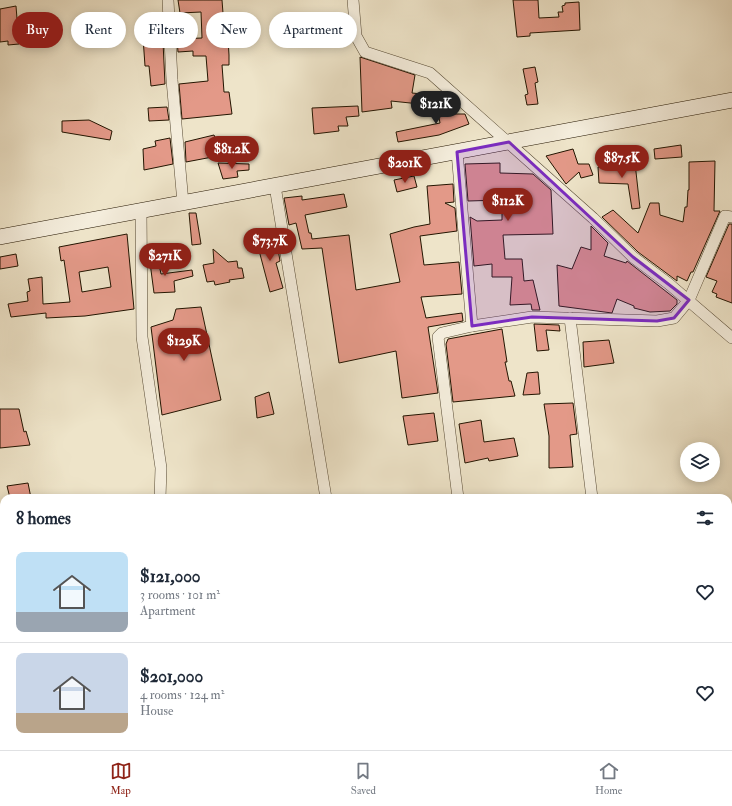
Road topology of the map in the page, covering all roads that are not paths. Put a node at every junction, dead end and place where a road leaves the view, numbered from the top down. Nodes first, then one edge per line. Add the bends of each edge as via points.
1 (168, 0) edge
2 (353, 0) edge
3 (732, 100) edge
4 (509, 142) junction
5 (457, 152) junction
6 (274, 186) junction
7 (183, 203) junction
8 (141, 210) junction
9 (732, 217) edge
10 (0, 237) edge
11 (689, 300) junction
12 (570, 318) junction
13 (472, 326) junction
14 (732, 338) edge
15 (160, 494) edge
16 (325, 494) edge
17 (458, 494) edge
18 (592, 494) edge

1 - 7 street
2 - 4 street via 356,36 366,52 430,73
3 - 4 main road
4 - 5 main road
4 - 11 street via 633,257
5 - 6 main road
5 - 13 street
6 - 7 main road
6 - 16 street
7 - 8 main road
8 - 10 main road
8 - 15 street via 142,337 161,468
9 - 11 street via 725,216
11 - 12 street via 674,318 657,321
11 - 14 street
12 - 13 street via 532,317
12 - 18 street
13 - 17 street via 442,333 438,337

